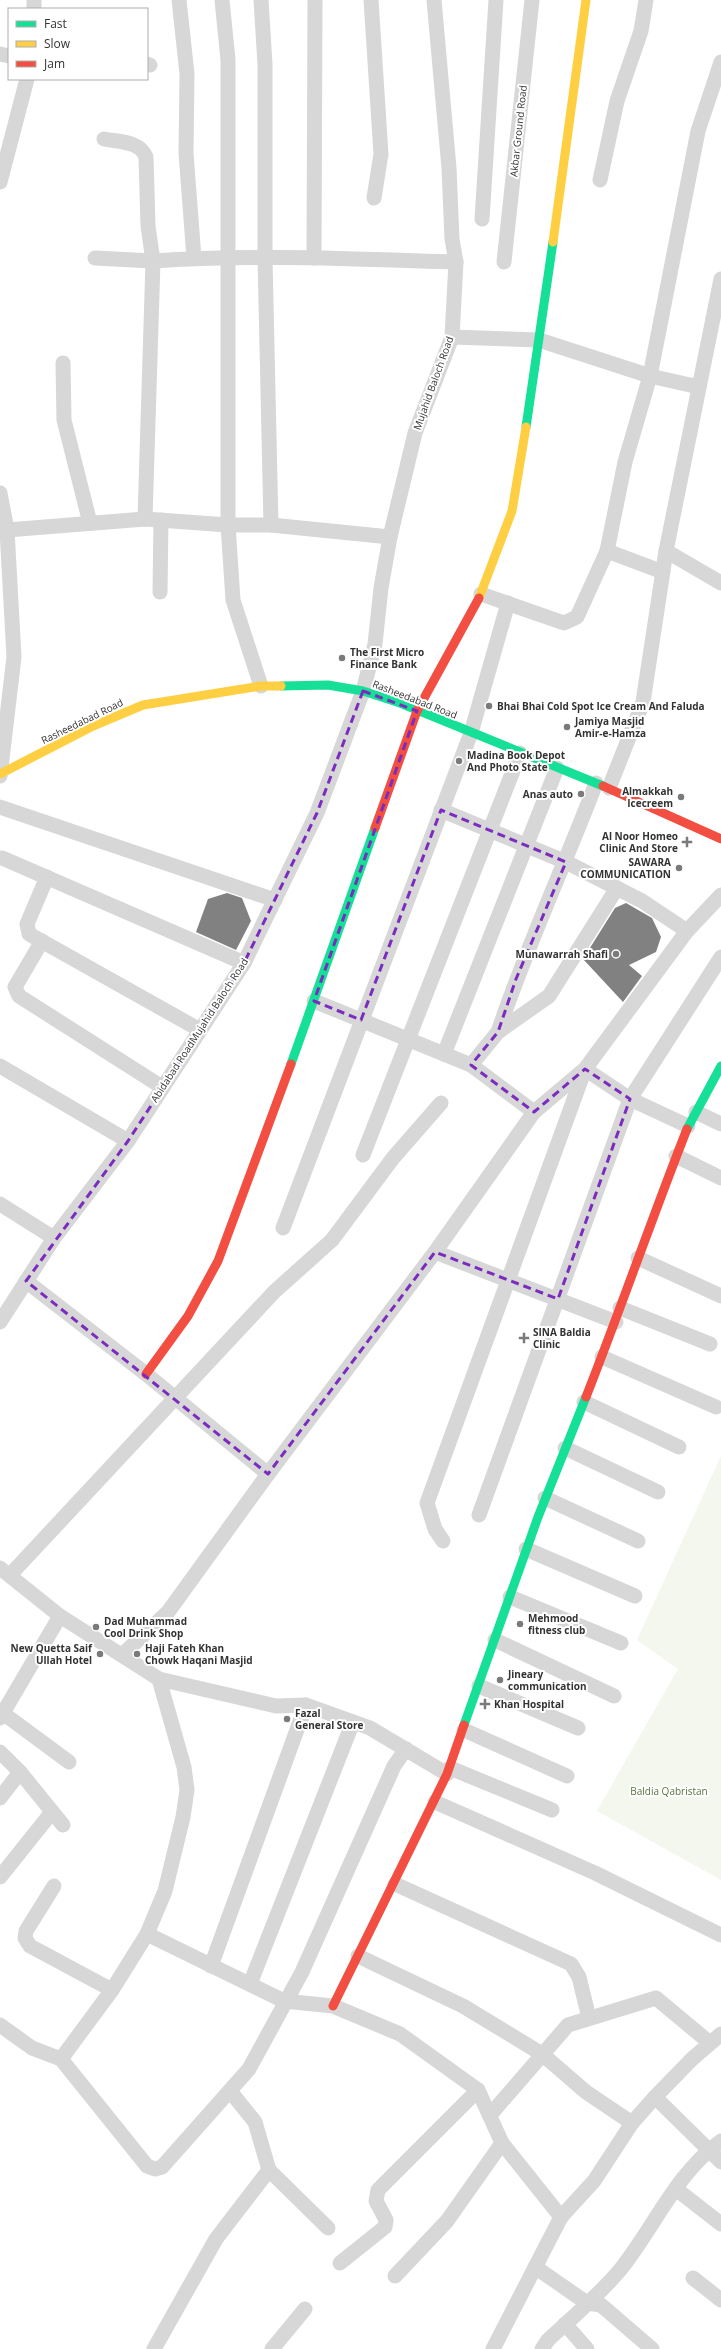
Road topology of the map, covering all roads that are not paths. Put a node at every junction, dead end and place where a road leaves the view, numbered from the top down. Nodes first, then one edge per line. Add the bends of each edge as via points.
1 (179, 0) edge
2 (222, 0) edge
3 (261, 0) edge
4 (314, 0) edge
5 (371, 0) edge
6 (434, 0) edge
7 (496, 0) edge
8 (532, 0) edge
9 (586, 0) edge
10 (646, 0) edge
11 (721, 62) edge
12 (28, 80) edge
13 (104, 139) dead end
14 (600, 180) dead end
15 (0, 182) edge
16 (374, 198) dead end
17 (482, 219) dead end
18 (96, 258) dead end
19 (194, 258) junction
20 (265, 258) junction
21 (314, 258) junction
22 (228, 259) junction
23 (153, 261) junction
24 (456, 262) junction
25 (504, 262) dead end
26 (721, 279) edge
27 (452, 337) junction
28 (539, 340) junction
29 (63, 363) dead end
30 (650, 376) junction
31 (699, 387) junction
32 (0, 493) edge
33 (145, 519) junction
34 (161, 520) junction
35 (90, 523) junction
36 (228, 525) junction
37 (271, 525) junction
38 (7, 530) junction
39 (390, 536) junction
40 (607, 551) junction
41 (666, 551) junction
42 (663, 572) junction
43 (721, 583) edge
44 (160, 592) dead end
45 (480, 594) junction
46 (508, 603) junction
47 (261, 686) junction
48 (363, 690) junction
49 (417, 711) junction
50 (471, 733) junction
51 (520, 753) junction
52 (557, 768) junction
53 (1, 774) edge
54 (603, 786) junction
55 (0, 807) edge
56 (441, 810) junction
57 (491, 830) junction
58 (721, 839) edge
59 (528, 845) junction
60 (2, 858) dead end
61 (566, 862) junction
62 (47, 878) junction
63 (617, 888) junction
64 (721, 895) edge
65 (275, 900) junction
66 (687, 931) junction
67 (42, 941) junction
68 (721, 957) edge
69 (244, 963) junction
70 (314, 1001) junction
71 (361, 1020) junction
72 (200, 1030) junction
73 (498, 1032) junction
74 (407, 1039) junction
75 (444, 1054) junction
76 (0, 1066) edge
77 (471, 1066) junction
78 (721, 1066) edge
79 (585, 1068) junction
80 (162, 1087) junction
81 (630, 1099) junction
82 (441, 1103) dead end
83 (534, 1112) junction
84 (696, 1112) junction
85 (721, 1124) edge
86 (688, 1126) junction
87 (128, 1141) junction
88 (363, 1155) dead end
89 (676, 1156) junction
90 (721, 1178) edge
91 (0, 1204) edge
92 (283, 1228) dead end
93 (54, 1238) junction
94 (435, 1252) junction
95 (638, 1258) junction
96 (509, 1280) junction
97 (26, 1281) junction
98 (721, 1296) edge
99 (558, 1299) junction
100 (2, 1315) edge
101 (618, 1315) junction
102 (710, 1344) dead end
103 (602, 1356) junction
104 (146, 1374) junction
105 (175, 1398) junction
106 (584, 1402) junction
107 (716, 1407) dead end
108 (679, 1447) dead end
109 (565, 1448) junction
110 (268, 1474) junction
111 (658, 1492) dead end
112 (545, 1498) junction
113 (479, 1515) dead end
114 (443, 1541) dead end
115 (638, 1541) dead end
116 (526, 1550) junction
117 (5, 1571) edge
118 (510, 1596) junction
119 (635, 1596) dead end
120 (60, 1616) junction
121 (495, 1640) junction
122 (621, 1643) dead end
123 (122, 1655) junction
124 (159, 1679) junction
125 (479, 1686) junction
126 (614, 1696) dead end
127 (306, 1705) junction
128 (2, 1716) edge
129 (353, 1722) junction
130 (578, 1728) dead end
131 (464, 1730) junction
132 (406, 1750) junction
133 (0, 1752) edge
134 (68, 1762) dead end
135 (449, 1771) junction
136 (20, 1772) junction
137 (567, 1776) dead end
138 (0, 1798) edge
139 (435, 1802) junction
140 (552, 1810) dead end
141 (52, 1812) junction
142 (63, 1825) dead end
143 (0, 1877) edge
144 (395, 1884) junction
145 (54, 1886) dead end
146 (147, 1934) junction
147 (721, 1935) edge
148 (358, 1956) junction
149 (211, 1966) junction
150 (250, 1984) junction
151 (112, 1990) junction
152 (284, 2001) junction
153 (333, 2006) junction
154 (589, 2018) junction
155 (0, 2024) edge
156 (716, 2039) edge
157 (542, 2054) junction
158 (61, 2059) junction
159 (478, 2090) junction
160 (230, 2091) junction
161 (655, 2097) junction
162 (490, 2115) junction
163 (632, 2123) junction
164 (721, 2141) edge
165 (502, 2143) junction
166 (708, 2150) junction
167 (721, 2162) edge
168 (269, 2170) junction
169 (676, 2189) junction
170 (561, 2217) junction
171 (721, 2224) edge
172 (328, 2228) dead end
173 (340, 2263) dead end
174 (535, 2266) junction
175 (395, 2276) dead end
176 (693, 2278) dead end
177 (721, 2300) edge
178 (587, 2302) junction
179 (305, 2309) dead end
180 (565, 2324) junction
181 (154, 2349) edge
182 (272, 2349) edge
183 (493, 2349) edge
184 (542, 2349) edge
185 (587, 2349) edge
186 (652, 2349) edge

1 - 19 street via 187,74 186,152
2 - 22 street via 228,60
3 - 20 street via 265,64
4 - 21 street
5 - 16 street via 381,154
6 - 24 street, Mujahid Baloch Road via 449,168 452,239
7 - 17 street
8 - 25 street, Akbar Ground Road
9 - 28 street
10 - 14 street via 641,31 617,101
11 - 30 street via 698,131
12 - 15 street
13 - 23 street via 140,146 144,150 148,226
18 - 23 street
19 - 22 street
19 - 23 street
20 - 21 street
20 - 22 street
20 - 37 street
21 - 24 street
22 - 36 street
23 - 33 street
24 - 27 street, Mujahid Baloch Road
26 - 31 street
27 - 28 street
27 - 39 street, Mujahid Baloch Road via 415,433
28 - 30 street
28 - 45 street via 512,511
29 - 35 street via 64,420
30 - 31 street
30 - 40 street via 625,462
31 - 41 street
32 - 38 street
33 - 34 street
33 - 35 street
34 - 36 street
34 - 44 street
35 - 38 street
36 - 37 street
36 - 47 street via 233,600
37 - 39 street
38 - 53 street via 14,657
39 - 48 street, Mujahid Baloch Road via 375,644
40 - 42 street
40 - 46 street via 577,617 571,621 564,622
41 - 42 street
41 - 43 street
42 - 54 street via 643,702
45 - 46 street
45 - 49 street
46 - 50 street
47 - 48 street, Rasheedabad Road via 328,685
47 - 53 street, Rasheedabad Road via 143,705 93,726
48 - 49 street, Rasheedabad Road
48 - 65 street, Abidabad RoadMujahid Baloch Road via 317,813
49 - 50 street, Rasheedabad Road
49 - 70 street
50 - 51 street, Rasheedabad Road
50 - 56 street
51 - 52 street, Rasheedabad Road
51 - 57 street
52 - 54 street, Rasheedabad Road
52 - 59 street
54 - 58 street, Rasheedabad Road
54 - 61 street
55 - 65 street
56 - 57 street
56 - 71 street
57 - 59 street
57 - 74 street
59 - 61 street
59 - 75 street
60 - 62 street
61 - 63 street
61 - 73 street via 516,979
62 - 67 street via 27,924 29,934
62 - 69 street
63 - 66 street via 642,901
63 - 73 street via 549,996
64 - 66 street
65 - 69 street, Abidabad RoadMujahid Baloch Road
66 - 79 street
67 - 72 street
67 - 80 street via 15,987 18,996
68 - 81 street
69 - 72 street, Abidabad RoadMujahid Baloch Road
70 - 71 street
70 - 104 street via 218,1261 188,1316
71 - 74 street
71 - 92 street
72 - 80 street, Abidabad RoadMujahid Baloch Road
73 - 77 street
74 - 75 street
74 - 88 street
75 - 77 street
76 - 87 street
77 - 83 street
78 - 84 street
79 - 81 street
79 - 83 street
79 - 96 street
80 - 87 street, Abidabad RoadMujahid Baloch Road
81 - 86 street
81 - 99 street
82 - 105 street via 393,1158 332,1240 274,1292
83 - 94 street
84 - 85 street
84 - 86 street
86 - 89 street
87 - 93 street, Abidabad RoadMujahid Baloch Road
89 - 90 street
89 - 95 street
91 - 93 street
93 - 97 street, Abidabad RoadMujahid Baloch Road
94 - 96 street
94 - 110 street
95 - 98 street
95 - 101 street
96 - 99 street
96 - 114 street via 427,1503 434,1529
97 - 100 street, Abidabad RoadMujahid Baloch Road
97 - 104 street
99 - 101 street
99 - 113 street
101 - 102 street
101 - 103 street
103 - 106 street
103 - 107 street
104 - 105 street
105 - 110 street
105 - 117 street
106 - 108 street
106 - 109 street
109 - 111 street
109 - 112 street
110 - 123 street via 168,1612
112 - 115 street
112 - 116 street
116 - 118 street
116 - 119 street
117 - 120 street
118 - 121 street
118 - 122 street
120 - 123 street
120 - 128 street
121 - 125 street
121 - 126 street
123 - 124 street
124 - 127 street via 276,1706
124 - 146 street via 184,1767 187,1790 166,1891
125 - 130 street
125 - 131 street
127 - 129 street
127 - 149 street
128 - 134 street
129 - 132 street via 370,1728
129 - 150 street
131 - 135 street
131 - 137 street
132 - 135 street
132 - 152 street via 394,1766 302,1972
133 - 136 street
135 - 139 street
135 - 140 street
136 - 138 street
136 - 141 street
139 - 144 street
139 - 147 street via 595,1873
141 - 142 street
141 - 143 street
144 - 148 street
144 - 154 street via 571,1964 579,1977
145 - 151 street via 26,1931 25,1938 30,1946
146 - 149 street
146 - 151 street
148 - 153 street
148 - 157 street via 462,2006
149 - 150 street
150 - 152 street
151 - 158 street
152 - 153 street
152 - 160 street via 249,2069
153 - 159 street via 400,2034
154 - 156 street via 656,1998
154 - 157 street via 568,2025
155 - 158 street via 32,2048
156 - 161 street
157 - 162 street
157 - 163 street via 586,2092
158 - 160 street via 147,2166 155,2169 162,2167
159 - 162 street
159 - 173 street via 378,2190 376,2201 386,2220 385,2226
160 - 168 street via 255,2122
161 - 163 street
161 - 166 street
162 - 165 street
163 - 170 street via 594,2181
164 - 166 street
165 - 170 street
165 - 175 street via 447,2221
166 - 167 street
166 - 169 street
168 - 172 street
168 - 181 street via 216,2239
169 - 171 street
169 - 178 street via 620,2270
170 - 174 street
174 - 178 street
174 - 183 street
176 - 177 street
178 - 180 street
178 - 186 street via 601,2305
179 - 182 street
180 - 184 street
180 - 185 street

